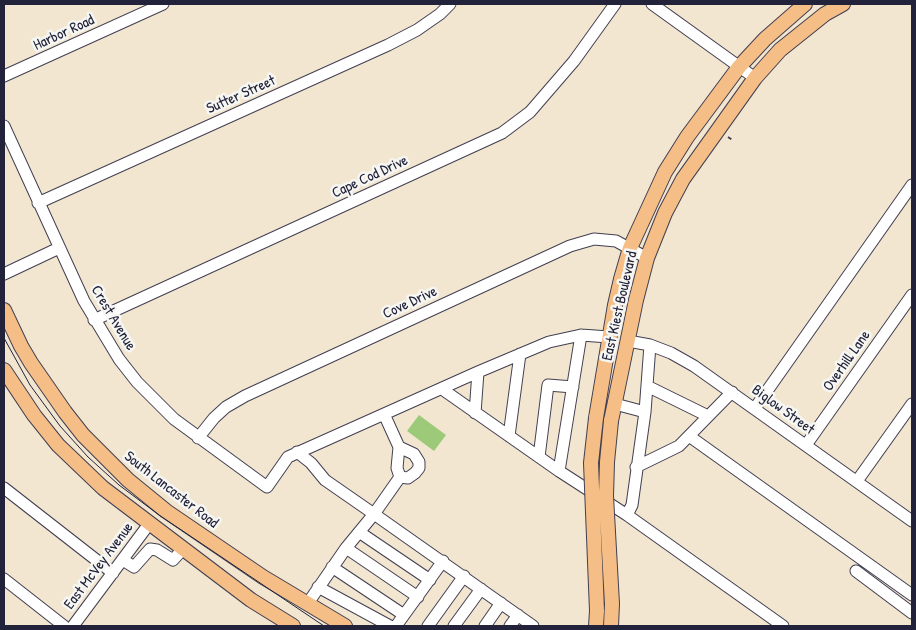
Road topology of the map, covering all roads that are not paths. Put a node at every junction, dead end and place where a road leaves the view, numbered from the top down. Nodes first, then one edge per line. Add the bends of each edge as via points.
1 (163, 4) edge
2 (450, 4) edge
3 (615, 4) edge
4 (652, 4) edge
5 (805, 4) edge
6 (843, 4) edge
7 (739, 67) junction
8 (4, 76) edge
9 (755, 78) junction
10 (4, 126) edge
11 (912, 185) edge
12 (38, 203) junction
13 (59, 248) junction
14 (630, 248) junction
15 (647, 258) junction
16 (4, 274) edge
17 (912, 295) edge
18 (4, 310) edge
19 (94, 320) junction
20 (581, 335) junction
21 (609, 337) junction
22 (628, 341) junction
23 (650, 346) junction
24 (520, 354) junction
25 (4, 370) edge
26 (478, 372) junction
27 (7, 386) edge
28 (647, 386) junction
29 (573, 387) junction
30 (442, 389) junction
31 (732, 392) junction
32 (616, 404) junction
33 (912, 404) edge
34 (755, 408) junction
35 (475, 412) junction
36 (645, 412) junction
37 (384, 414) junction
38 (708, 416) junction
39 (509, 436) junction
40 (689, 436) junction
41 (198, 438) junction
42 (806, 445) junction
43 (399, 447) junction
44 (297, 452) junction
45 (539, 457) junction
46 (636, 467) junction
47 (559, 471) junction
48 (400, 477) junction
49 (857, 481) junction
50 (4, 488) edge
51 (374, 514) junction
52 (627, 515) junction
53 (911, 517) edge
54 (149, 524) junction
55 (359, 532) junction
56 (168, 538) junction
57 (138, 539) junction
58 (346, 548) junction
59 (154, 549) junction
60 (183, 549) junction
61 (123, 560) junction
62 (443, 561) junction
63 (332, 567) junction
64 (856, 571) dead end
65 (113, 573) junction
66 (464, 576) junction
67 (4, 579) edge
68 (430, 580) junction
69 (318, 587) junction
70 (481, 589) junction
71 (912, 595) edge
72 (418, 597) junction
73 (308, 603) junction
74 (501, 603) junction
75 (912, 614) edge
76 (404, 615) junction
77 (518, 615) junction
78 (64, 626) edge
79 (74, 626) edge
80 (293, 626) edge
81 (345, 626) edge
82 (390, 626) edge
83 (396, 626) edge
84 (428, 626) edge
85 (454, 626) edge
86 (485, 626) edge
87 (510, 626) edge
88 (533, 626) edge
89 (596, 626) edge
90 (611, 626) edge
91 (783, 626) edge

1 - 8 street, Harbor Road
2 - 12 street, Sutter Street via 417,30
3 - 19 street, Cape Cod Drive via 574,61 530,112 502,132
4 - 7 street
5 - 7 main road, East Kiest Boulevard
6 - 9 main road, East Kiest Boulevard via 794,37
7 - 9 street
7 - 14 main road, East Kiest Boulevard via 664,172
9 - 15 main road, East Kiest Boulevard via 683,179
10 - 12 street, Crest Avenue
11 - 34 street
12 - 13 street, Crest Avenue
13 - 16 street
13 - 19 street, Crest Avenue
14 - 15 street, Cove Drive
14 - 21 main road, East Kiest Boulevard
14 - 41 street, Cove Drive via 616,241 594,239 570,246 245,396 226,407
15 - 22 main road, East Kiest Boulevard
17 - 42 street, Overhill Lane
18 - 73 main road, South Lancaster Road via 21,346 47,387 83,435 111,464 166,510 263,577
19 - 41 street, Crest Avenue via 137,382
20 - 21 street
20 - 24 street via 549,342
20 - 29 street
21 - 22 main road
21 - 89 main road, East Kiest Boulevard, bridge via 591,463
22 - 23 street, Biglow Street
22 - 32 main road, East Kiest Boulevard
23 - 28 street
23 - 31 street, Biglow Street via 671,353
24 - 26 street
24 - 39 street
25 - 27 main road
26 - 30 street
26 - 35 street
27 - 54 main road via 79,467
28 - 36 street
28 - 38 street
29 - 45 street via 548,384
29 - 47 street
30 - 35 street
30 - 37 street
31 - 34 street, Biglow Street
31 - 38 street
32 - 36 street
32 - 90 main road, East Kiest Boulevard, bridge via 607,462 606,496
33 - 49 street
34 - 42 street, Biglow Street
35 - 39 street
36 - 46 street
37 - 43 street
37 - 44 street
38 - 40 street
39 - 45 street
40 - 46 street via 679,446
40 - 71 street
41 - 44 street, Crest Avenue via 267,486 288,457
42 - 49 street, Biglow Street
43 - 48 street via 397,468
43 - 48 street via 414,454 419,462 415,473 408,478
44 - 51 street via 325,480
45 - 47 street
46 - 52 street via 632,505
47 - 52 street
48 - 51 street
49 - 53 street, Biglow Street
50 - 65 street
51 - 55 street
51 - 62 street
52 - 91 street
54 - 56 main road
54 - 57 street, East McVey Avenue
55 - 58 street
55 - 68 street
56 - 59 street
56 - 60 main road
57 - 59 street
57 - 61 street, East McVey Avenue
58 - 63 street
58 - 72 street
59 - 60 street via 173,560
59 - 61 street via 134,567
60 - 80 main road via 251,600
61 - 65 street, East McVey Avenue
62 - 66 street
62 - 68 street
63 - 69 street
63 - 76 street
64 - 75 street
65 - 79 street, East McVey Avenue
66 - 70 street
66 - 84 street
67 - 78 street
68 - 72 street
69 - 73 street
69 - 82 street
70 - 74 street
70 - 85 street
72 - 76 street
73 - 81 main road, South Lancaster Road
74 - 77 street
74 - 86 street
76 - 83 street
77 - 87 street
77 - 88 street

